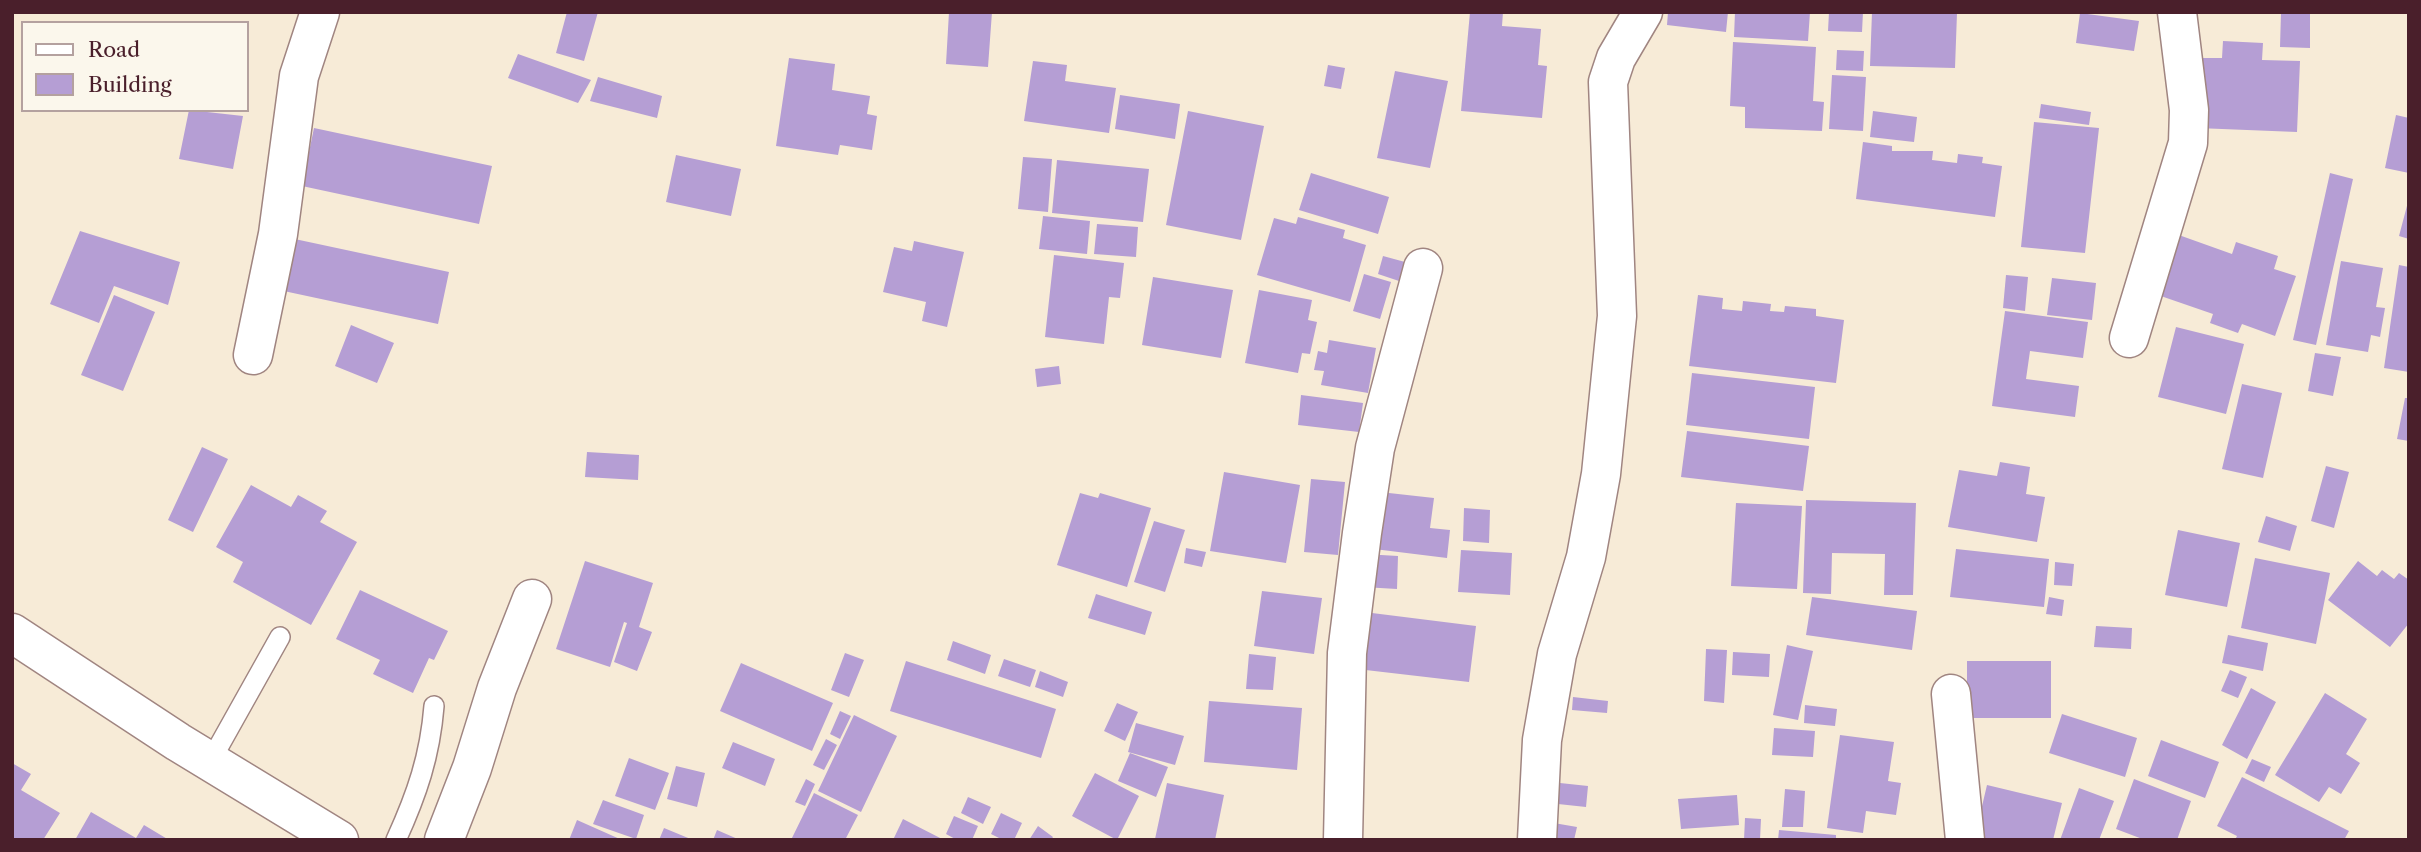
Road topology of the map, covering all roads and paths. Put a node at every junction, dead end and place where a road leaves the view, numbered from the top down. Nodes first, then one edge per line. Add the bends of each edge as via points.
1 (320, 12) edge
2 (1643, 12) edge
3 (2177, 12) edge
4 (1423, 268) dead end
5 (2129, 338) dead end
6 (253, 355) dead end
7 (532, 599) dead end
8 (12, 633) edge
9 (280, 637) dead end
10 (1951, 694) dead end
11 (434, 706) dead end
12 (211, 762) junction
13 (339, 840) edge
14 (396, 840) edge
15 (444, 840) edge
16 (1343, 840) edge
17 (1538, 840) edge
18 (1965, 840) edge

1 - 6 street via 299,76 278,234
2 - 17 street via 1616,58 1608,82 1618,316 1601,474 1542,740
3 - 5 street via 2189,110 2188,143
4 - 16 street via 1375,449 1362,533 1347,653
7 - 15 street
8 - 12 street
9 - 12 lane
10 - 18 street
11 - 14 lane via 419,789
12 - 13 street

